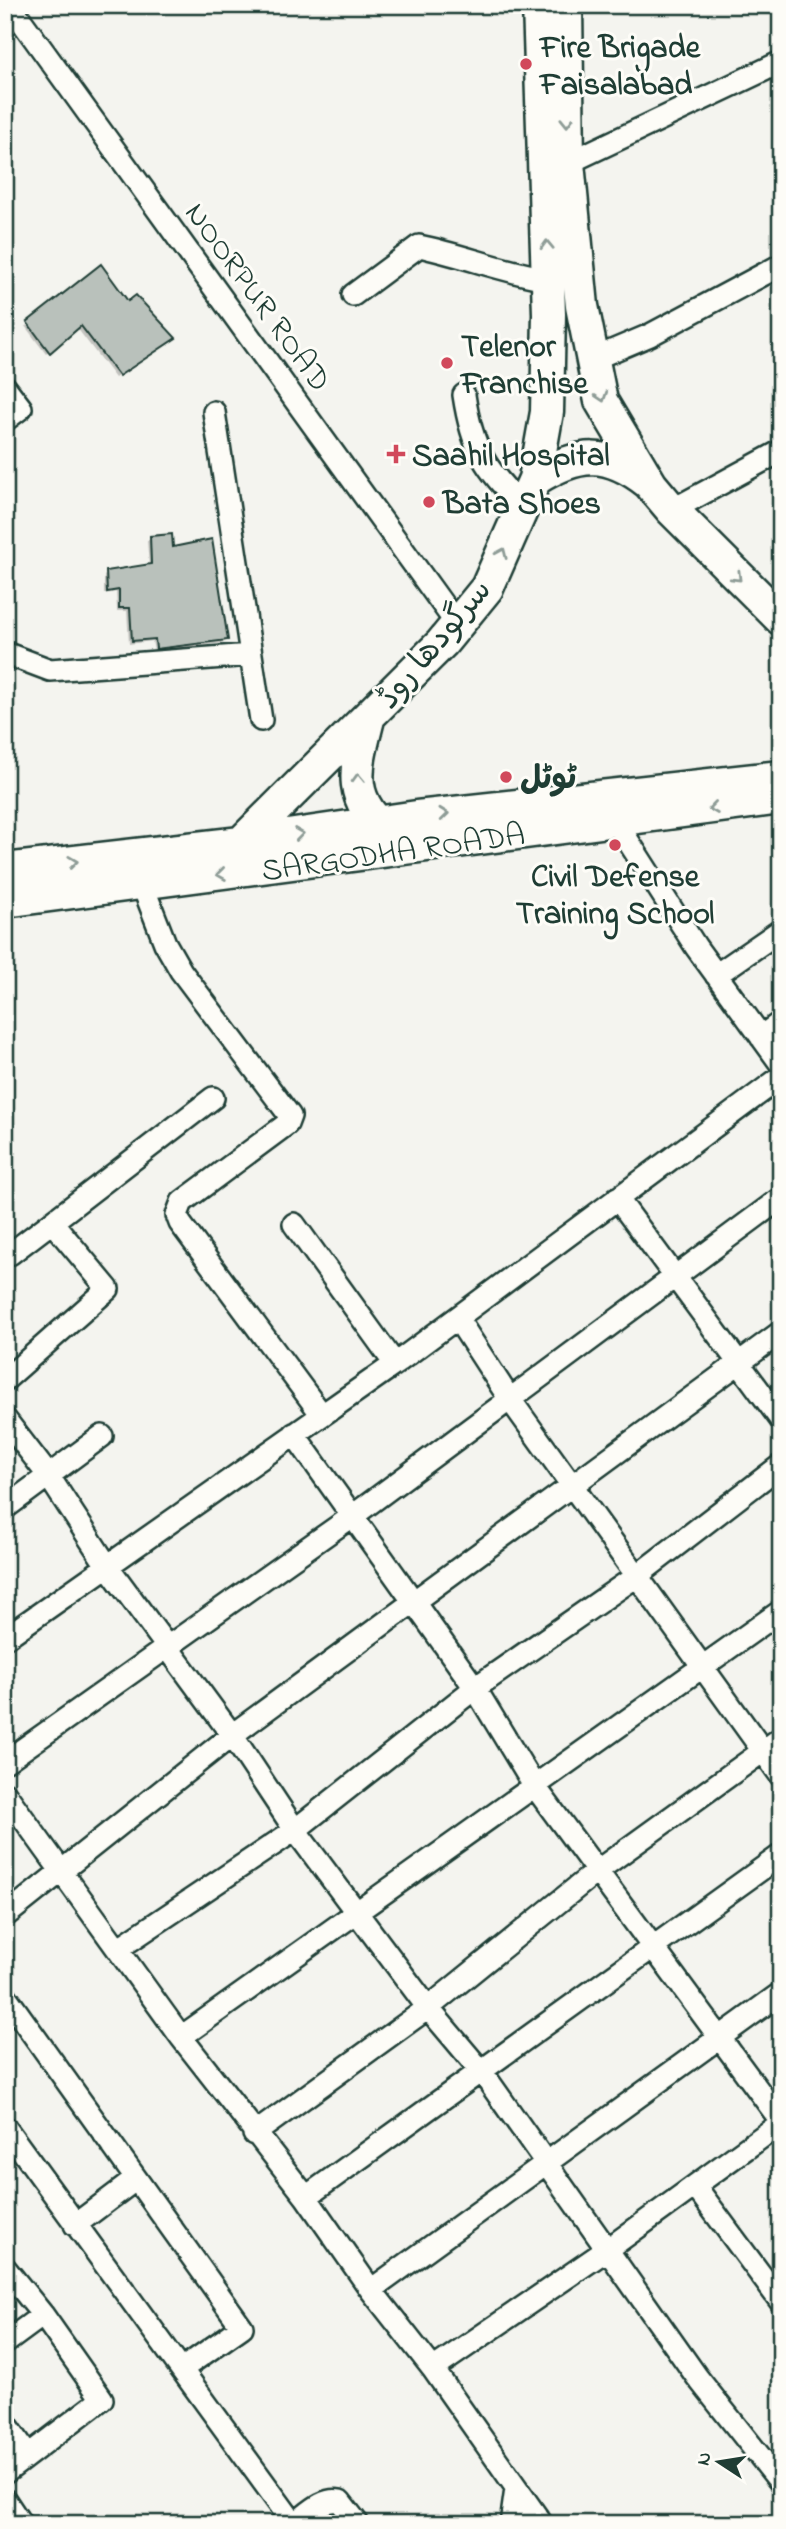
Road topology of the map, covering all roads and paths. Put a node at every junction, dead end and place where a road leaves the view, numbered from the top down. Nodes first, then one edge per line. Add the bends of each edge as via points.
1 (10, 5) edge
2 (565, 7) edge
3 (781, 62) edge
4 (568, 163) junction
5 (781, 265) edge
6 (548, 279) junction
7 (354, 295) dead end
8 (593, 359) junction
9 (5, 387) edge
10 (464, 396) dead end
11 (214, 412) dead end
12 (5, 420) edge
13 (781, 451) edge
14 (651, 485) junction
15 (529, 492) junction
16 (672, 510) junction
17 (781, 620) edge
18 (456, 623) junction
19 (5, 653) edge
20 (251, 655) junction
21 (368, 719) junction
22 (261, 720) dead end
23 (781, 776) edge
24 (781, 798) edge
25 (615, 822) junction
26 (377, 823) junction
27 (240, 843) junction
28 (410, 848) junction
29 (5, 870) edge
30 (142, 884) junction
31 (5, 901) edge
32 (781, 930) edge
33 (716, 975) junction
34 (781, 1022) edge
35 (761, 1037) junction
36 (781, 1064) edge
37 (781, 1077) edge
38 (213, 1098) dead end
39 (617, 1198) junction
40 (781, 1198) edge
41 (52, 1222) junction
42 (294, 1224) dead end
43 (10, 1254) dead end
44 (676, 1277) junction
45 (457, 1318) junction
46 (781, 1332) edge
47 (739, 1362) junction
48 (395, 1364) junction
49 (5, 1380) edge
50 (509, 1398) junction
51 (321, 1415) junction
52 (5, 1419) edge
53 (781, 1420) edge
54 (293, 1434) junction
55 (102, 1436) dead end
56 (781, 1465) edge
57 (48, 1475) junction
58 (572, 1486) junction
59 (5, 1508) edge
60 (354, 1515) junction
61 (106, 1564) junction
62 (638, 1575) junction
63 (413, 1602) junction
64 (781, 1611) edge
65 (5, 1639) edge
66 (167, 1646) junction
67 (700, 1665) junction
68 (475, 1688) junction
69 (232, 1735) junction
70 (781, 1738) edge
71 (763, 1752) junction
72 (5, 1762) edge
73 (781, 1776) edge
74 (533, 1784) junction
75 (5, 1793) edge
76 (295, 1830) junction
77 (781, 1855) edge
78 (61, 1870) junction
79 (597, 1871) junction
80 (356, 1911) junction
81 (5, 1916) edge
82 (654, 1947) junction
83 (119, 1948) junction
84 (781, 1993) edge
85 (5, 1995) edge
86 (428, 2008) junction
87 (181, 2036) junction
88 (720, 2039) junction
89 (482, 2072) junction
90 (781, 2122) edge
91 (7, 2134) edge
92 (254, 2134) junction
93 (544, 2163) junction
94 (136, 2179) junction
95 (695, 2186) junction
96 (306, 2197) junction
97 (75, 2225) junction
98 (608, 2249) junction
99 (5, 2268) edge
100 (371, 2290) junction
101 (781, 2302) edge
102 (43, 2315) junction
103 (5, 2343) edge
104 (182, 2369) junction
105 (433, 2369) junction
106 (5, 2422) edge
107 (28, 2455) junction
108 (5, 2473) edge
109 (781, 2483) edge
110 (516, 2489) junction
111 (5, 2500) edge
112 (22, 2524) edge
113 (294, 2524) edge
114 (358, 2524) edge
115 (511, 2524) edge
116 (542, 2524) edge

1 - 18 street, NOORPUR ROAD
2 -> 4 highway
6 -> 2 highway, سرگودھا روڈ
3 - 4 street
4 - 8 highway via 582,306
5 - 8 street via 650,335
6 - 7 street via 419,246
6 - 15 highway, سرگودھا روڈ via 547,412
8 -> 14 highway via 601,401
9 - 12 street via 21,408
10 - 15 street via 469,430 495,479
11 - 20 street
13 - 16 street
14 - 15 highway via 626,465 595,457 563,461
14 - 16 highway
18 -> 15 highway, سرگودھا روڈ via 486,588
16 -> 17 highway
18 - 21 highway, سرگودھا روڈ
19 - 20 street via 50,670
20 - 22 street
26 -> 21 highway via 363,807 356,782
21 - 27 highway, سرگودھا روڈ
26 -> 23 highway, SARGODHA ROADA
24 -> 25 highway, SARGODHA ROADA
25 - 28 highway, SARGODHA ROADA
25 - 33 street
27 -> 26 highway, SARGODHA ROADA
26 - 28 highway
29 -> 27 highway, SARGODHA ROADA
28 -> 30 highway, SARGODHA ROADA
30 - 31 highway, SARGODHA ROADA
30 - 51 street via 181,971 290,1116 282,1128 182,1202 177,1215
32 - 33 street
33 - 35 street
34 - 35 street
35 - 36 street
37 - 39 street
38 - 41 street
39 - 44 street
39 - 45 street
40 - 44 street
41 - 43 street
41 - 49 street via 108,1289
42 - 48 street
44 - 47 street
44 - 50 street
45 - 48 street
45 - 50 street
46 - 47 street
47 - 53 street
47 - 58 street
48 - 51 street
50 - 58 street
50 - 60 street
51 - 54 street
52 - 57 street
54 - 60 street
54 - 61 street
55 - 57 street
56 - 62 street
57 - 59 street
57 - 61 street
58 - 62 street
58 - 63 street
60 - 63 street
60 - 66 street
61 - 65 street
61 - 66 street
62 - 67 street
62 - 68 street
63 - 68 street
63 - 69 street
64 - 67 street
66 - 69 street
66 - 72 street
67 - 71 street
67 - 74 street
68 - 74 street
68 - 76 street
69 - 76 street
69 - 78 street
70 - 71 street
71 - 73 street
71 - 79 street
74 - 79 street
74 - 80 street
75 - 78 street
76 - 80 street
76 - 83 street
77 - 82 street
78 - 81 street
78 - 83 street
79 - 82 street
79 - 86 street
80 - 86 street
80 - 87 street
82 - 88 street
82 - 89 street
83 - 87 street
84 - 88 street
85 - 94 street
86 - 89 street
86 - 92 street
87 - 92 street
88 - 90 street
88 - 93 street
89 - 93 street
89 - 96 street
90 - 95 street
91 - 97 street
92 - 96 street
93 - 98 street
93 - 100 street
94 - 97 street
94 - 104 street via 242,2327
95 - 98 street
95 - 101 street
96 - 100 street
97 - 104 street
98 - 105 street
98 - 109 street via 697,2377
99 - 102 street
100 - 105 street
102 - 103 street
102 - 107 street via 102,2399
104 - 113 street
105 - 110 street
106 - 107 street
107 - 108 street
110 - 115 street
110 - 116 street
111 - 112 street
113 - 114 street via 333,2499 341,2501

